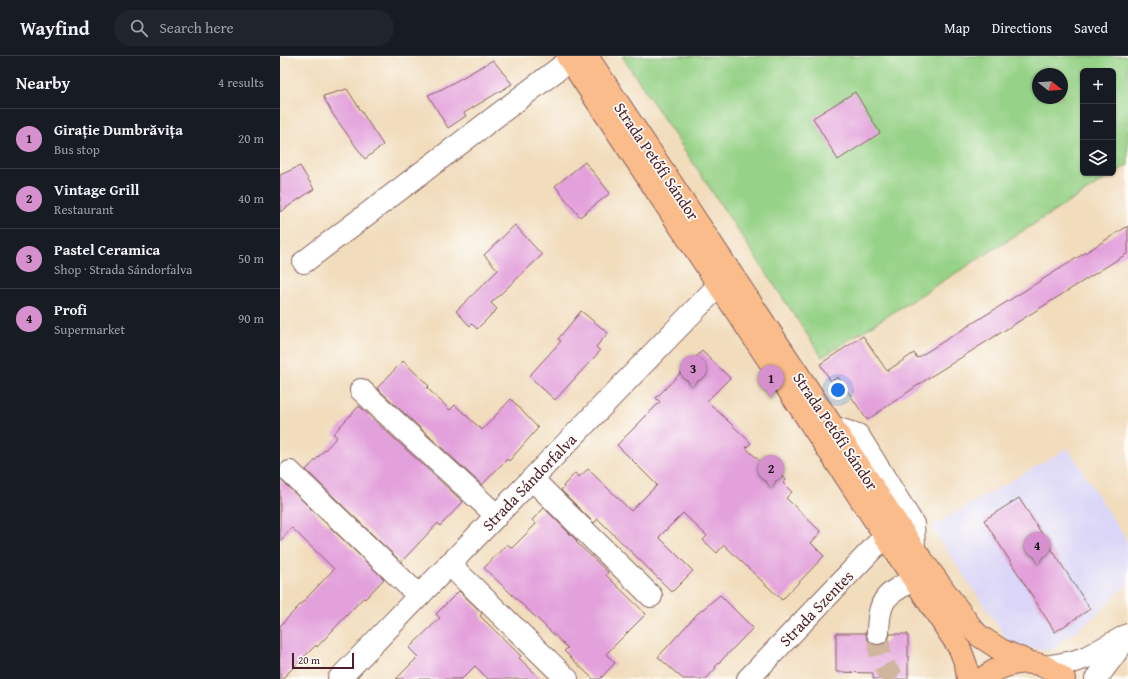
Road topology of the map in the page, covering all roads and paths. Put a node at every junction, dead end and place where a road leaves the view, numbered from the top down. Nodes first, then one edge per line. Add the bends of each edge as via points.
1 (575, 57) edge
2 (304, 262) dead end
3 (719, 285) junction
4 (361, 390) dead end
5 (290, 472) dead end
6 (532, 479) junction
7 (497, 516) junction
8 (885, 536) junction
9 (449, 564) junction
10 (915, 579) junction
11 (419, 596) junction
12 (651, 596) dead end
13 (878, 633) tunnel mouth
14 (1128, 635) edge
15 (1037, 665) junction
16 (338, 679) edge
17 (567, 679) edge
18 (748, 679) edge
19 (968, 679) edge
20 (982, 679) edge
21 (1064, 679) edge
22 (1096, 679) edge

1 - 2 street
1 - 3 main road, Strada Petőfi Sándor
1 - 15 main road, Strada Petőfi Sándor via 834,428 914,549 978,635 1001,650
3 - 6 street, Strada Sándorfalva
3 - 8 main road, Strada Petőfi Sándor
4 - 7 street
5 - 11 street
6 - 7 street, Strada Sándorfalva
6 - 12 street
7 - 9 street, Strada Sándorfalva
8 - 10 main road, Strada Petőfi Sándor
8 - 18 street, Strada Szentes
9 - 11 street, Strada Sándorfalva
9 - 17 street
10 - 13 street via 886,596 880,610
10 - 19 main road, Strada Petőfi Sándor via 960,649
11 - 16 street, Strada Sándorfalva
14 - 15 street via 1087,657 1072,662
14 - 22 street
15 - 20 main road via 1010,663 992,670
15 - 21 main road, Strada Petőfi Sándor

